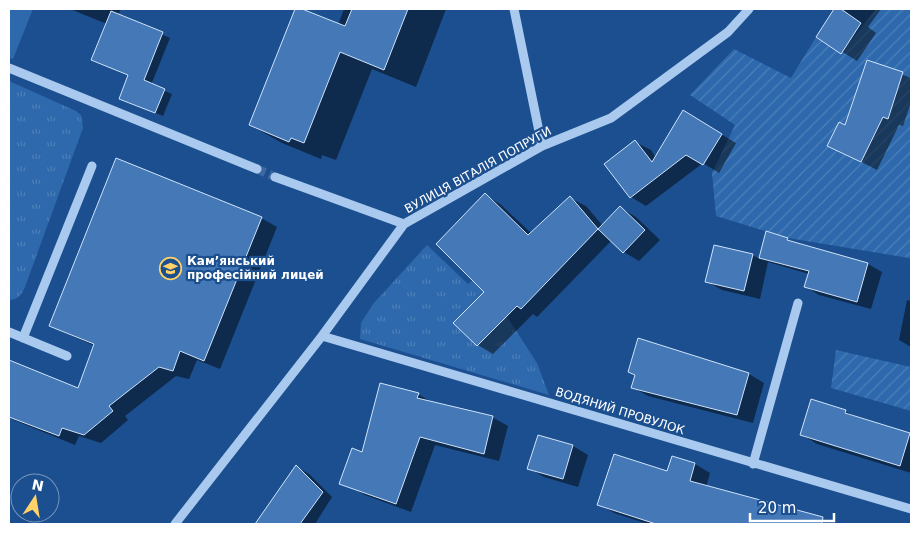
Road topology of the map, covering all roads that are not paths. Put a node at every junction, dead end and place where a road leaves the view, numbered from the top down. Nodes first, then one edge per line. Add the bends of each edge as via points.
1 (514, 9) edge
2 (749, 9) edge
3 (9, 68) edge
4 (542, 146) junction
5 (92, 166) dead end
6 (257, 169) tunnel mouth
7 (275, 177) tunnel mouth
8 (404, 224) junction
9 (798, 303) dead end
10 (9, 332) edge
11 (322, 336) junction
12 (23, 338) junction
13 (67, 356) dead end
14 (753, 464) junction
15 (911, 509) edge
16 (175, 524) edge

1 - 4 street
2 - 4 street, ВУЛИЦЯ ВІТАЛІЯ ПОПРУГИ via 728,32 611,118
3 - 6 street
4 - 8 street, ВУЛИЦЯ ВІТАЛІЯ ПОПРУГИ
5 - 12 street
7 - 8 street
8 - 11 street, ВУЛИЦЯ ВІТАЛІЯ ПОПРУГИ
9 - 14 street
10 - 12 street
11 - 14 street, ВОДЯНИЙ ПРОВУЛОК
11 - 16 street, ВУЛИЦЯ ВІТАЛІЯ ПОПРУГИ
12 - 13 street
14 - 15 street, ВОДЯНИЙ ПРОВУЛОК

